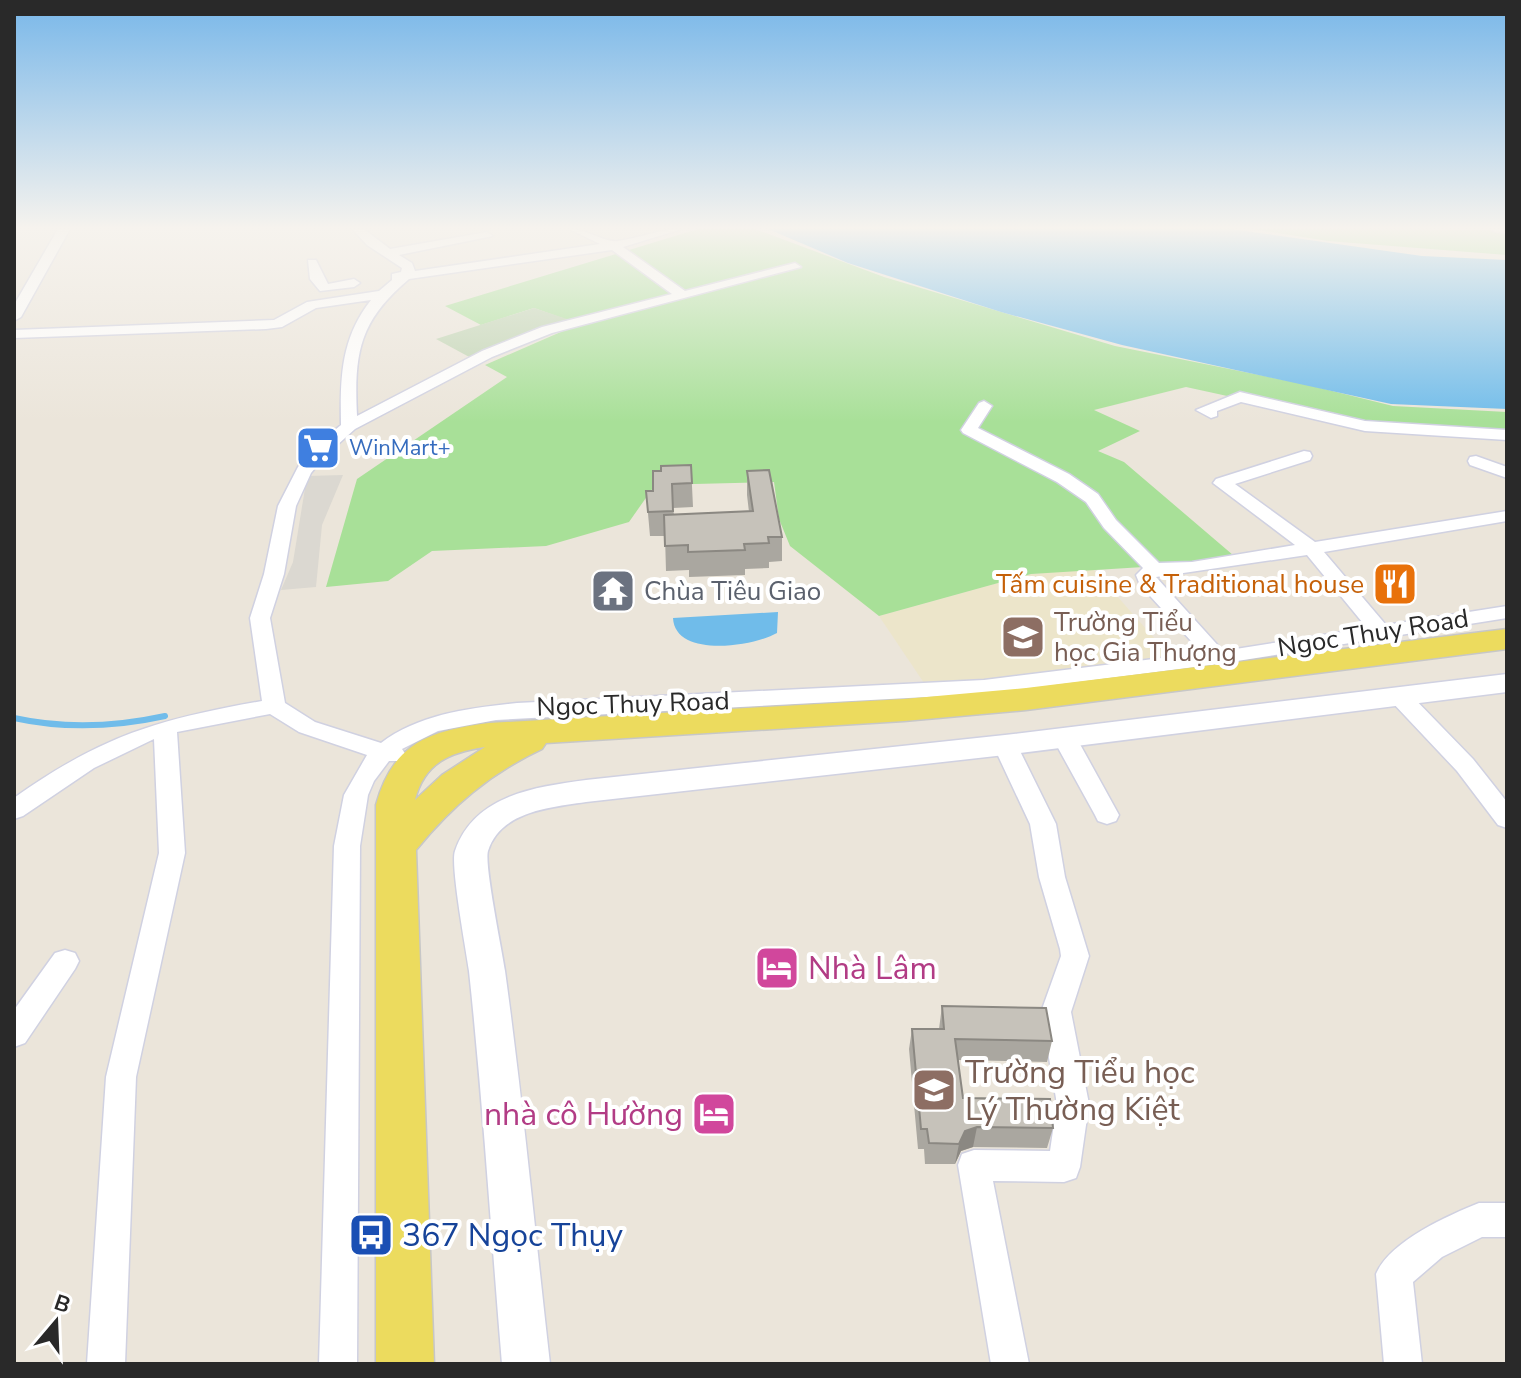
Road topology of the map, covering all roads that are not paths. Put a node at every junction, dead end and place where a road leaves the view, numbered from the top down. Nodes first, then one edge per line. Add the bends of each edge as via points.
1 (27, 293) edge
2 (351, 293) edge
3 (374, 293) edge
4 (679, 293) edge
5 (693, 293) edge
6 (683, 296) junction
7 (14, 317) edge
8 (14, 334) edge
9 (984, 406) dead end
10 (1211, 413) dead end
11 (349, 426) junction
12 (1507, 435) edge
13 (1304, 456) dead end
14 (1476, 461) dead end
15 (1507, 473) edge
16 (1507, 516) edge
17 (1312, 549) junction
18 (1154, 569) junction
19 (1507, 612) edge
20 (1381, 632) junction
21 (1507, 639) edge
22 (1218, 658) junction
23 (1507, 683) edge
24 (1399, 696) junction
25 (274, 706) junction
26 (165, 728) junction
27 (551, 731) junction
28 (1064, 737) junction
29 (1005, 745) junction
30 (399, 757) junction
31 (14, 810) edge
32 (1107, 815) dead end
33 (1507, 819) edge
34 (397, 846) junction
35 (65, 961) dead end
36 (14, 1034) edge
37 (1507, 1220) edge
38 (106, 1364) edge
39 (338, 1364) edge
40 (405, 1364) edge
41 (526, 1364) edge
42 (1010, 1364) edge
43 (1403, 1364) edge

1 - 7 street
2 - 8 street via 312,305 277,324
3 - 11 street via 348,356
4 - 6 street
5 - 6 street
6 - 11 street via 547,330 487,354
9 - 18 street via 969,430 1092,498
10 - 12 street via 1204,410 1240,397 1365,426
11 - 25 street via 304,471 287,506 260,618
13 - 17 street via 1222,483
14 - 15 street
16 - 17 street
17 - 18 street
17 - 20 street
18 - 22 street via 1147,581
19 - 20 street, Ngoc Thuy Road
20 - 22 street, Ngoc Thuy Road
21 - 27 main road, Ngoc Thuy Road via 995,702
22 - 30 street, Ngoc Thuy Road via 984,687 517,710 413,733
23 - 24 street
24 - 28 street
24 - 33 street via 1465,765
25 - 26 street
25 - 30 street via 307,727
26 - 31 street via 86,763
26 - 38 street via 172,853 121,1077
27 - 30 main road, Ngoc Thuy Road via 453,741
27 - 34 main road, Ngoc Thuy Road via 454,782
28 - 29 street
28 - 32 street
29 - 41 street via 534,798 504,810 476,837 470,854 487,972
29 - 42 street via 1043,824 1075,956 1056,1012 1073,1104 1064,1167 974,1165
30 - 34 main road via 403,775 395,805
30 - 39 street, Ngoc Thuy Road via 371,767 358,790 347,846
34 - 40 main road
35 - 36 street
37 - 43 street via 1479,1220 1430,1245 1394,1274

